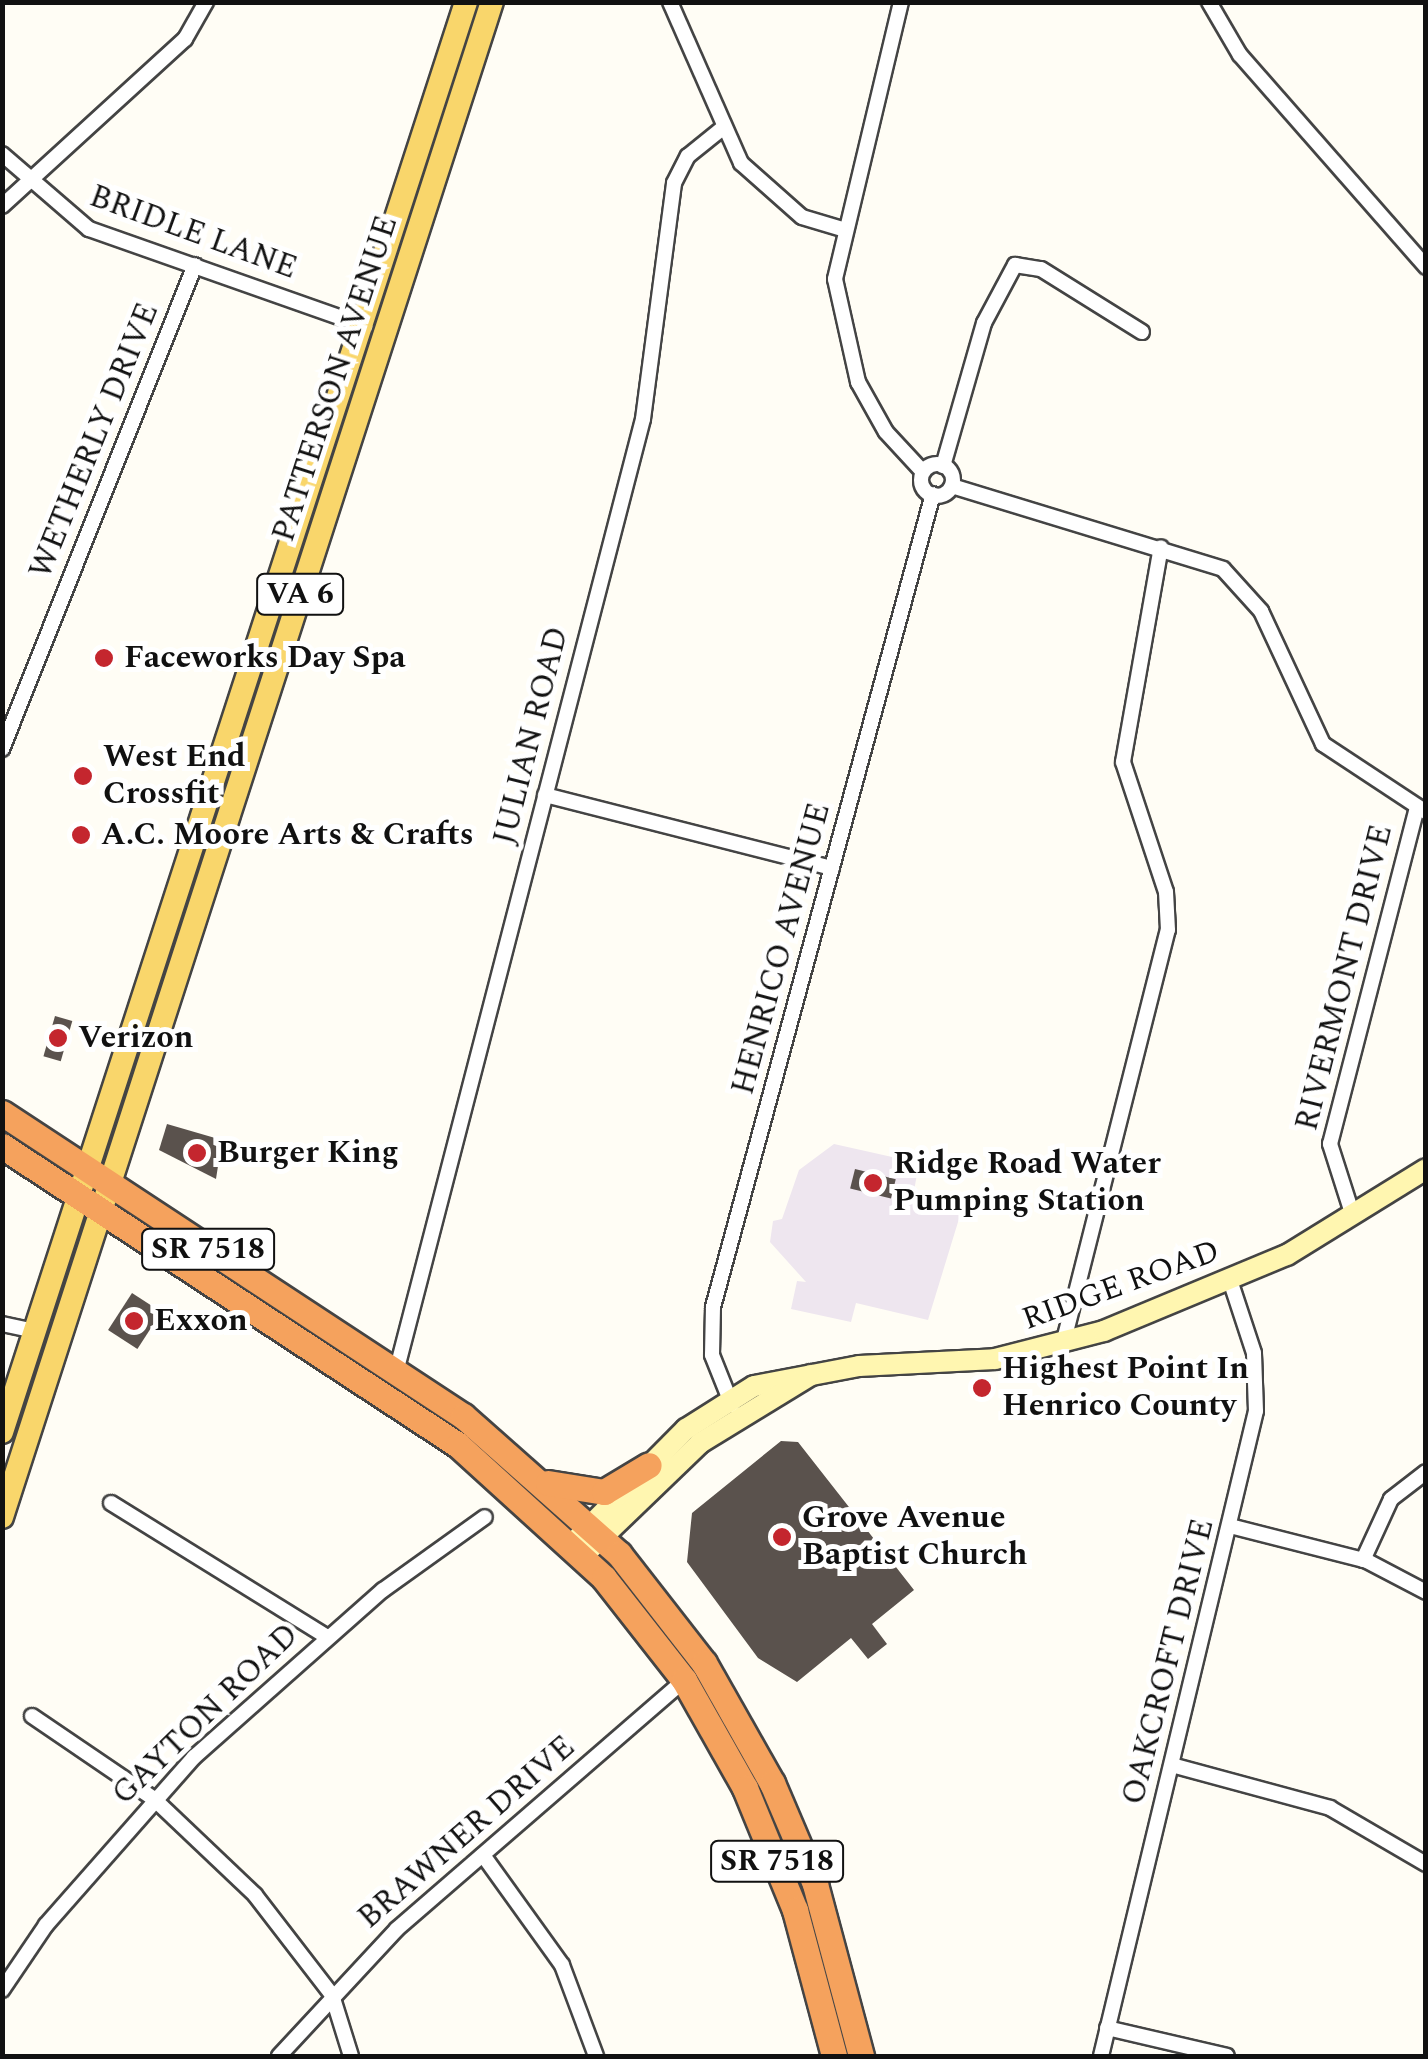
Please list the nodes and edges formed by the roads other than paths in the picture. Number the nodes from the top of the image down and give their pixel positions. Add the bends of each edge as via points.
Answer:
1 (206, 2) edge
2 (466, 2) edge
3 (492, 2) edge
4 (670, 2) edge
5 (901, 2) edge
6 (1209, 2) edge
7 (724, 127) junction
8 (2, 154) edge
9 (28, 182) junction
10 (2, 206) edge
11 (842, 230) junction
12 (195, 265) junction
13 (1426, 267) edge
14 (362, 325) junction
15 (1142, 332) dead end
16 (384, 334) junction
17 (942, 466) junction
18 (923, 472) junction
19 (952, 486) junction
20 (933, 494) junction
21 (1161, 547) junction
22 (2, 749) edge
23 (546, 795) junction
24 (1421, 810) edge
25 (832, 868) junction
26 (2, 1114) edge
27 (2, 1146) edge
28 (1426, 1169) edge
29 (87, 1171) junction
30 (110, 1185) junction
31 (78, 1198) junction
32 (101, 1212) junction
33 (1353, 1216) junction
34 (1230, 1280) junction
35 (2, 1324) edge
36 (36, 1331) junction
37 (1063, 1344) junction
38 (396, 1372) junction
39 (395, 1402) junction
40 (734, 1408) junction
41 (463, 1416) junction
42 (2, 1432) edge
43 (650, 1466) junction
44 (1426, 1472) edge
45 (546, 1482) junction
46 (111, 1503) dead end
47 (485, 1516) dead end
48 (2, 1517) edge
49 (1230, 1526) junction
50 (596, 1531) junction
51 (578, 1550) junction
52 (1363, 1560) junction
53 (1426, 1592) edge
54 (327, 1637) junction
55 (694, 1672) junction
56 (32, 1716) dead end
57 (1172, 1764) junction
58 (154, 1799) junction
59 (484, 1855) junction
60 (1426, 1864) edge
61 (2, 1990) edge
62 (332, 1995) junction
63 (1107, 2028) junction
64 (279, 2056) edge
65 (351, 2056) edge
66 (596, 2056) edge
67 (834, 2056) edge
68 (860, 2056) edge
69 (1101, 2056) edge
70 (1227, 2056) edge

1 - 9 street via 174,50
2 - 14 main road, PATTERSON AVENUE / VA 6
3 - 16 main road, PATTERSON AVENUE / VA 6
4 - 7 street
5 - 11 street
6 - 13 street via 1240,55
7 - 11 street via 762,186 802,217
7 - 23 street, JULIAN ROAD via 688,156 674,183 642,418
8 - 9 street, BRIDLE LANE
9 - 10 street
9 - 12 street, BRIDLE LANE via 89,228
11 - 18 street via 834,279 848,358 886,432
12 - 14 street, BRIDLE LANE
12 - 22 street, WETHERLY DRIVE
14 - 16 street, BRIDLE LANE
14 - 29 main road, PATTERSON AVENUE / VA 6
15 - 17 street via 1019,264 984,323
16 - 30 main road, PATTERSON AVENUE / VA 6
17 - 18 street
17 - 19 street
18 - 20 street
19 - 20 street
19 - 21 street
20 - 25 street, HENRICO AVENUE
21 - 24 street via 1204,559 1243,588 1310,728 1353,771
21 - 37 street via 1124,762 1166,892 1168,930
23 - 25 street
23 - 38 street, JULIAN ROAD
24 - 33 street, RIVERMONT DRIVE via 1330,1144
25 - 40 street, HENRICO AVENUE via 713,1307 712,1355
26 - 29 highway, SR 7518
27 - 31 highway, SR 7518
28 - 33 street, RIDGE ROAD
29 - 30 highway, SR 7518
29 - 31 main road, PATTERSON AVENUE / VA 6
30 - 32 main road, PATTERSON AVENUE / VA 6
30 - 38 highway, SR 7518
31 - 32 highway, SR 7518
31 - 36 main road, PATTERSON AVENUE / VA 6
32 - 39 highway, SR 7518
32 - 48 main road, PATTERSON AVENUE / VA 6
33 - 34 street, RIDGE ROAD
34 - 37 street, RIDGE ROAD
34 - 49 street, OAKCROFT DRIVE via 1258,1387
35 - 36 street
36 - 42 main road, PATTERSON AVENUE / VA 6
37 - 40 street, RIDGE ROAD via 778,1376
38 - 41 highway, SR 7518
39 - 41 highway via 410,1392
39 - 51 highway, SR 7518
40 - 43 street, RIDGE ROAD
40 - 50 street, RIDGE ROAD
41 - 45 highway, SR 7518
43 - 45 highway via 604,1492
43 - 50 street, RIDGE ROAD
44 - 52 street via 1391,1499
45 - 50 highway, SR 7518
46 - 54 street
47 - 54 street, GAYTON ROAD
49 - 52 street
49 - 57 street, OAKCROFT DRIVE
50 - 51 street, RIDGE ROAD
50 - 55 highway, SR 7518
51 - 55 highway, SR 7518
52 - 53 street
54 - 58 street, GAYTON ROAD
55 - 59 street, BRAWNER DRIVE
55 - 67 highway, SR 7518 via 776,1859
55 - 68 highway, SR 7518 via 798,1841
56 - 58 street
57 - 60 street via 1330,1808
57 - 63 street, OAKCROFT DRIVE
58 - 61 street, GAYTON ROAD
58 - 62 street via 255,1895
59 - 62 street, BRAWNER DRIVE
59 - 66 street via 562,1965
62 - 64 street, BRAWNER DRIVE
62 - 65 street
63 - 69 street, OAKCROFT DRIVE
63 - 70 street

